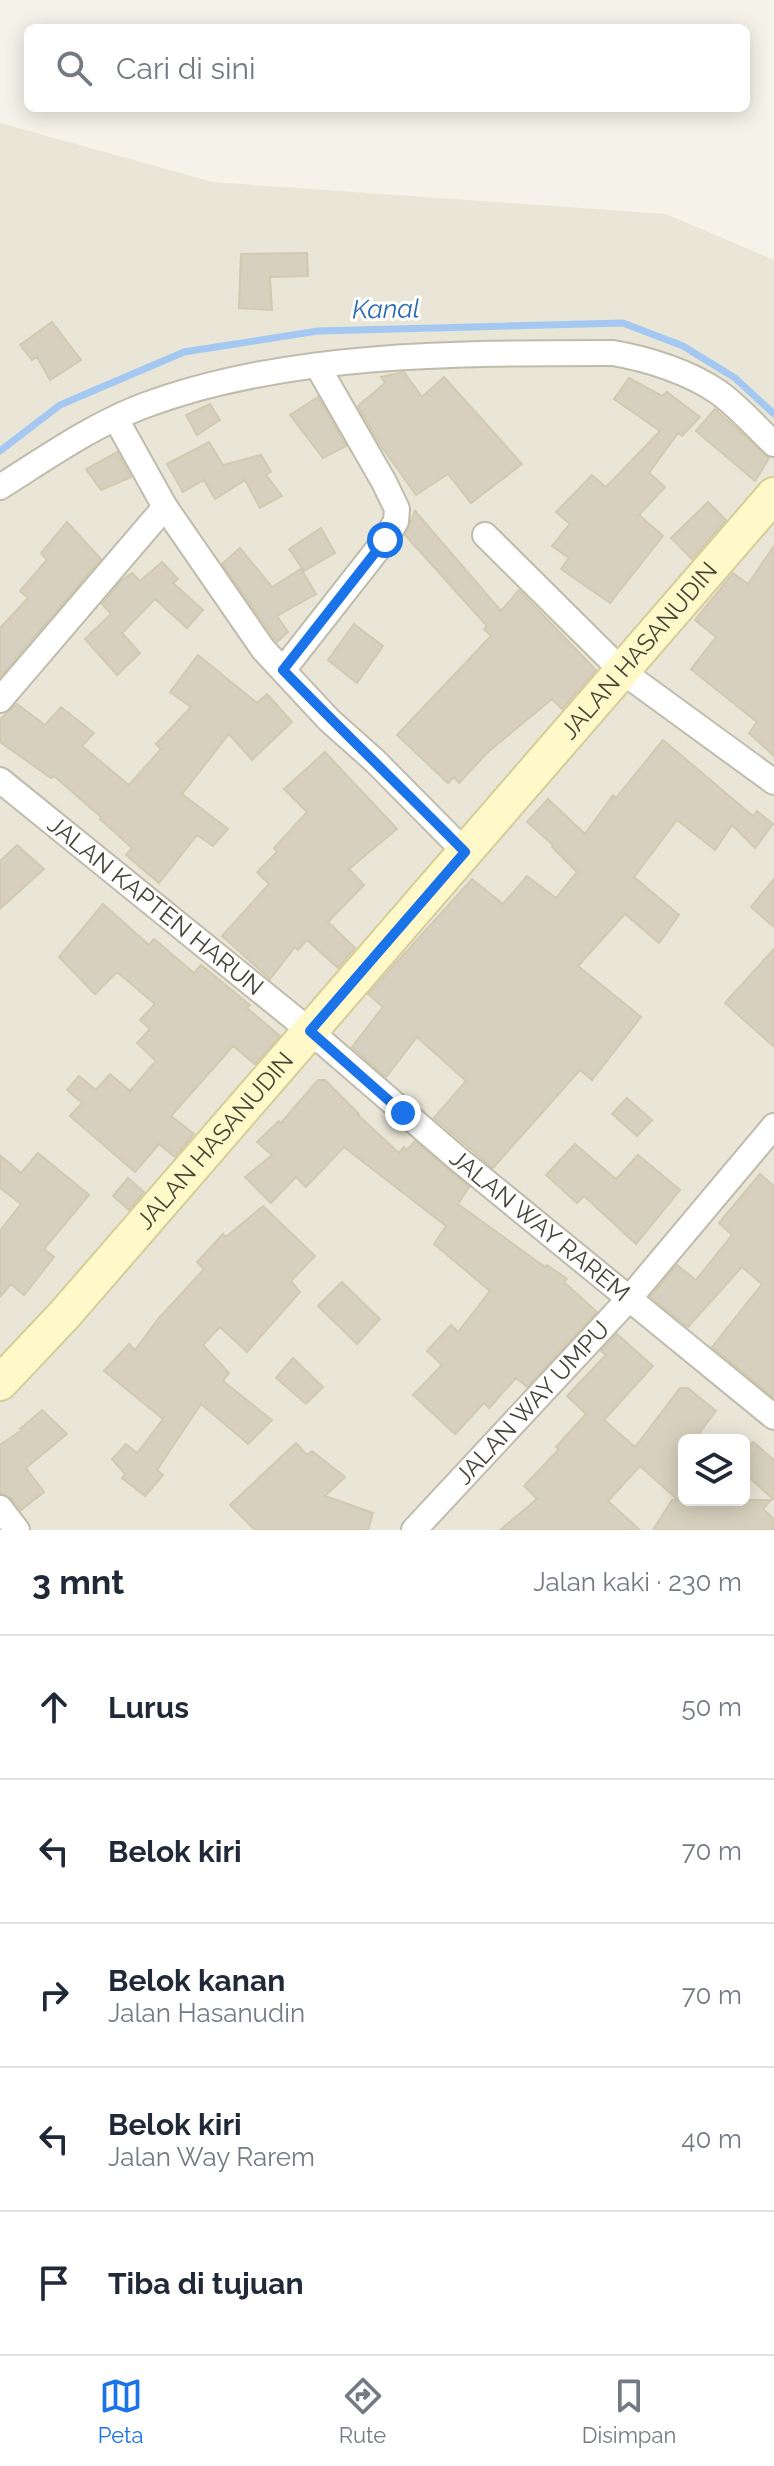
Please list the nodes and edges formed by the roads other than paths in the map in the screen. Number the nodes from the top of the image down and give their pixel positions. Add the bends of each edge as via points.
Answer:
1 (318, 367) junction
2 (116, 419) junction
3 (774, 444) edge
4 (0, 487) edge
5 (774, 495) edge
6 (165, 507) junction
7 (485, 535) dead end
8 (283, 670) junction
9 (623, 672) junction
10 (0, 700) edge
11 (0, 780) edge
12 (774, 782) edge
13 (465, 852) junction
14 (310, 1031) junction
15 (774, 1126) edge
16 (628, 1300) junction
17 (0, 1383) edge
18 (774, 1417) edge
19 (0, 1508) edge
20 (17, 1530) edge
21 (414, 1530) edge

1 - 2 street via 189,392
1 - 3 street via 495,353 613,353 677,372 718,392
1 - 8 street via 384,482 397,509 396,521
2 - 4 street
2 - 6 street
5 - 9 main road, JALAN HASANUDIN
6 - 8 street
6 - 10 street
7 - 9 street
8 - 13 street
9 - 12 street
9 - 13 main road, JALAN HASANUDIN
11 - 14 street, JALAN KAPTEN HARUN
13 - 14 main road, JALAN HASANUDIN
14 - 16 street, JALAN WAY RAREM
14 - 17 main road, JALAN HASANUDIN
15 - 16 street, JALAN WAY UMPU
16 - 18 street, JALAN WAY RAREM
16 - 21 street, JALAN WAY UMPU
19 - 20 street

